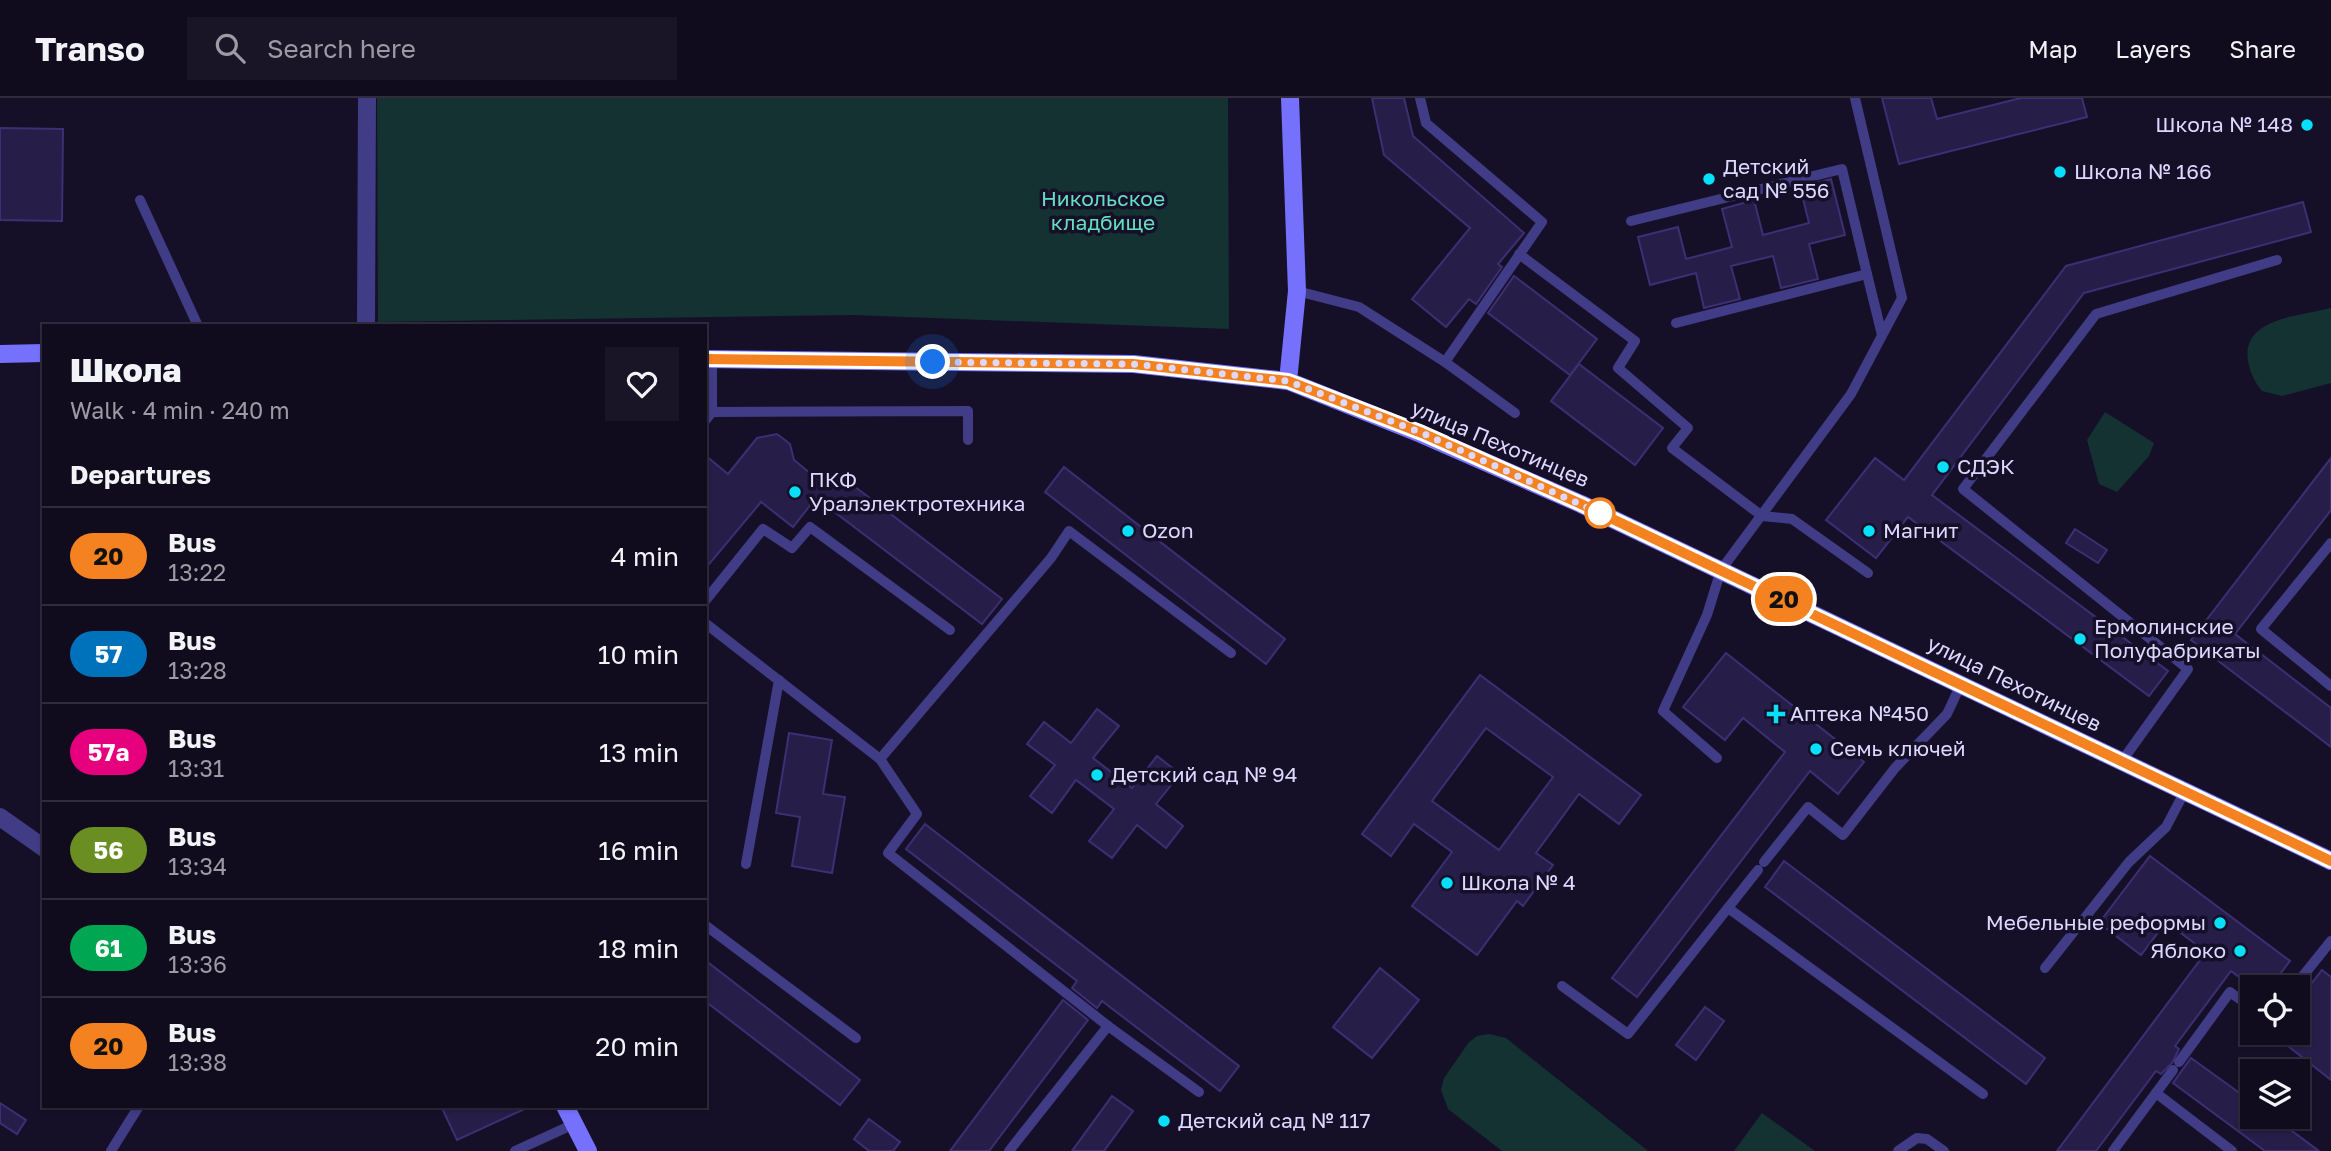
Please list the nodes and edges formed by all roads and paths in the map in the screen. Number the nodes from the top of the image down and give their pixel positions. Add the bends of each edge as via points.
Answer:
1 (367, 98) edge
2 (1290, 98) edge
3 (1420, 98) edge
4 (1855, 98) edge
5 (141, 200) dead end
6 (1631, 221) dead end
7 (1519, 254) junction
8 (2277, 260) dead end
9 (1867, 274) junction
10 (1297, 291) junction
11 (1676, 323) dead end
12 (197, 324) edge
13 (366, 324) edge
14 (1882, 335) junction
15 (0, 354) edge
16 (42, 354) edge
17 (708, 359) edge
18 (1445, 362) junction
19 (1288, 381) junction
20 (1515, 413) dead end
21 (709, 416) edge
22 (968, 440) dead end
23 (1762, 516) junction
24 (2331, 543) edge
25 (1721, 570) junction
26 (1868, 573) dead end
27 (707, 599) edge
28 (707, 625) edge
29 (950, 630) dead end
30 (1231, 653) dead end
31 (779, 680) junction
32 (1961, 684) junction
33 (2331, 686) edge
34 (1717, 758) dead end
35 (880, 759) junction
36 (2122, 761) junction
37 (2185, 791) junction
38 (0, 817) edge
39 (42, 847) edge
40 (2331, 861) edge
41 (746, 864) dead end
42 (1728, 908) junction
43 (707, 926) edge
44 (2331, 941) edge
45 (2045, 968) dead end
46 (2304, 975) edge
47 (1562, 986) dead end
48 (2240, 999) edge
49 (1108, 1026) junction
50 (856, 1038) dead end
51 (1199, 1092) dead end
52 (2155, 1093) junction
53 (1983, 1094) dead end
54 (138, 1108) edge
55 (566, 1108) edge
56 (574, 1124) junction
57 (111, 1151) edge
58 (515, 1151) edge
59 (588, 1151) edge
60 (1009, 1151) edge
61 (1898, 1151) edge
62 (1944, 1151) edge
63 (2113, 1151) edge
64 (2232, 1151) edge

1 - 13 street
2 - 10 main road
3 - 7 lane via 1426,123 1542,222
4 - 14 lane via 1902,298
5 - 12 lane
6 - 9 lane via 1842,169
7 - 18 lane
7 - 23 lane via 1635,341 1618,368 1688,428 1672,448
8 - 36 lane via 2096,314 1963,489 2188,669
9 - 11 lane
9 - 14 lane
10 - 18 lane via 1359,307
10 - 19 main road
14 - 23 lane via 1851,394
15 - 16 main road
17 - 19 main road, улица Пехотинцев via 1133,364
17 - 21 lane
18 - 20 lane
19 - 25 main road, улица Пехотинцев via 1422,433
21 - 22 lane via 968,411
23 - 25 lane
23 - 26 lane via 1792,519
24 - 33 lane via 2261,629
25 - 32 main road, улица Пехотинцев
25 - 34 lane via 1663,711
27 - 29 lane via 763,529 792,548 810,527
28 - 31 lane
30 - 35 lane via 1069,531
31 - 35 lane
31 - 41 lane
32 - 36 main road, улица Пехотинцев
32 - 42 lane via 1947,714 1895,768 1843,835 1808,807
35 - 49 lane via 918,814 888,853
36 - 37 main road, улица Пехотинцев
37 - 40 main road, улица Пехотинцев
37 - 45 lane via 2166,827 2129,862
38 - 39 street
42 - 47 lane via 1628,1034
42 - 53 lane
43 - 50 lane
44 - 46 lane
48 - 52 lane via 2230,992
49 - 51 lane
49 - 60 lane
52 - 63 lane
52 - 64 lane
54 - 57 lane
55 - 56 main road
56 - 58 lane
56 - 59 main road
61 - 62 lane via 1917,1138

